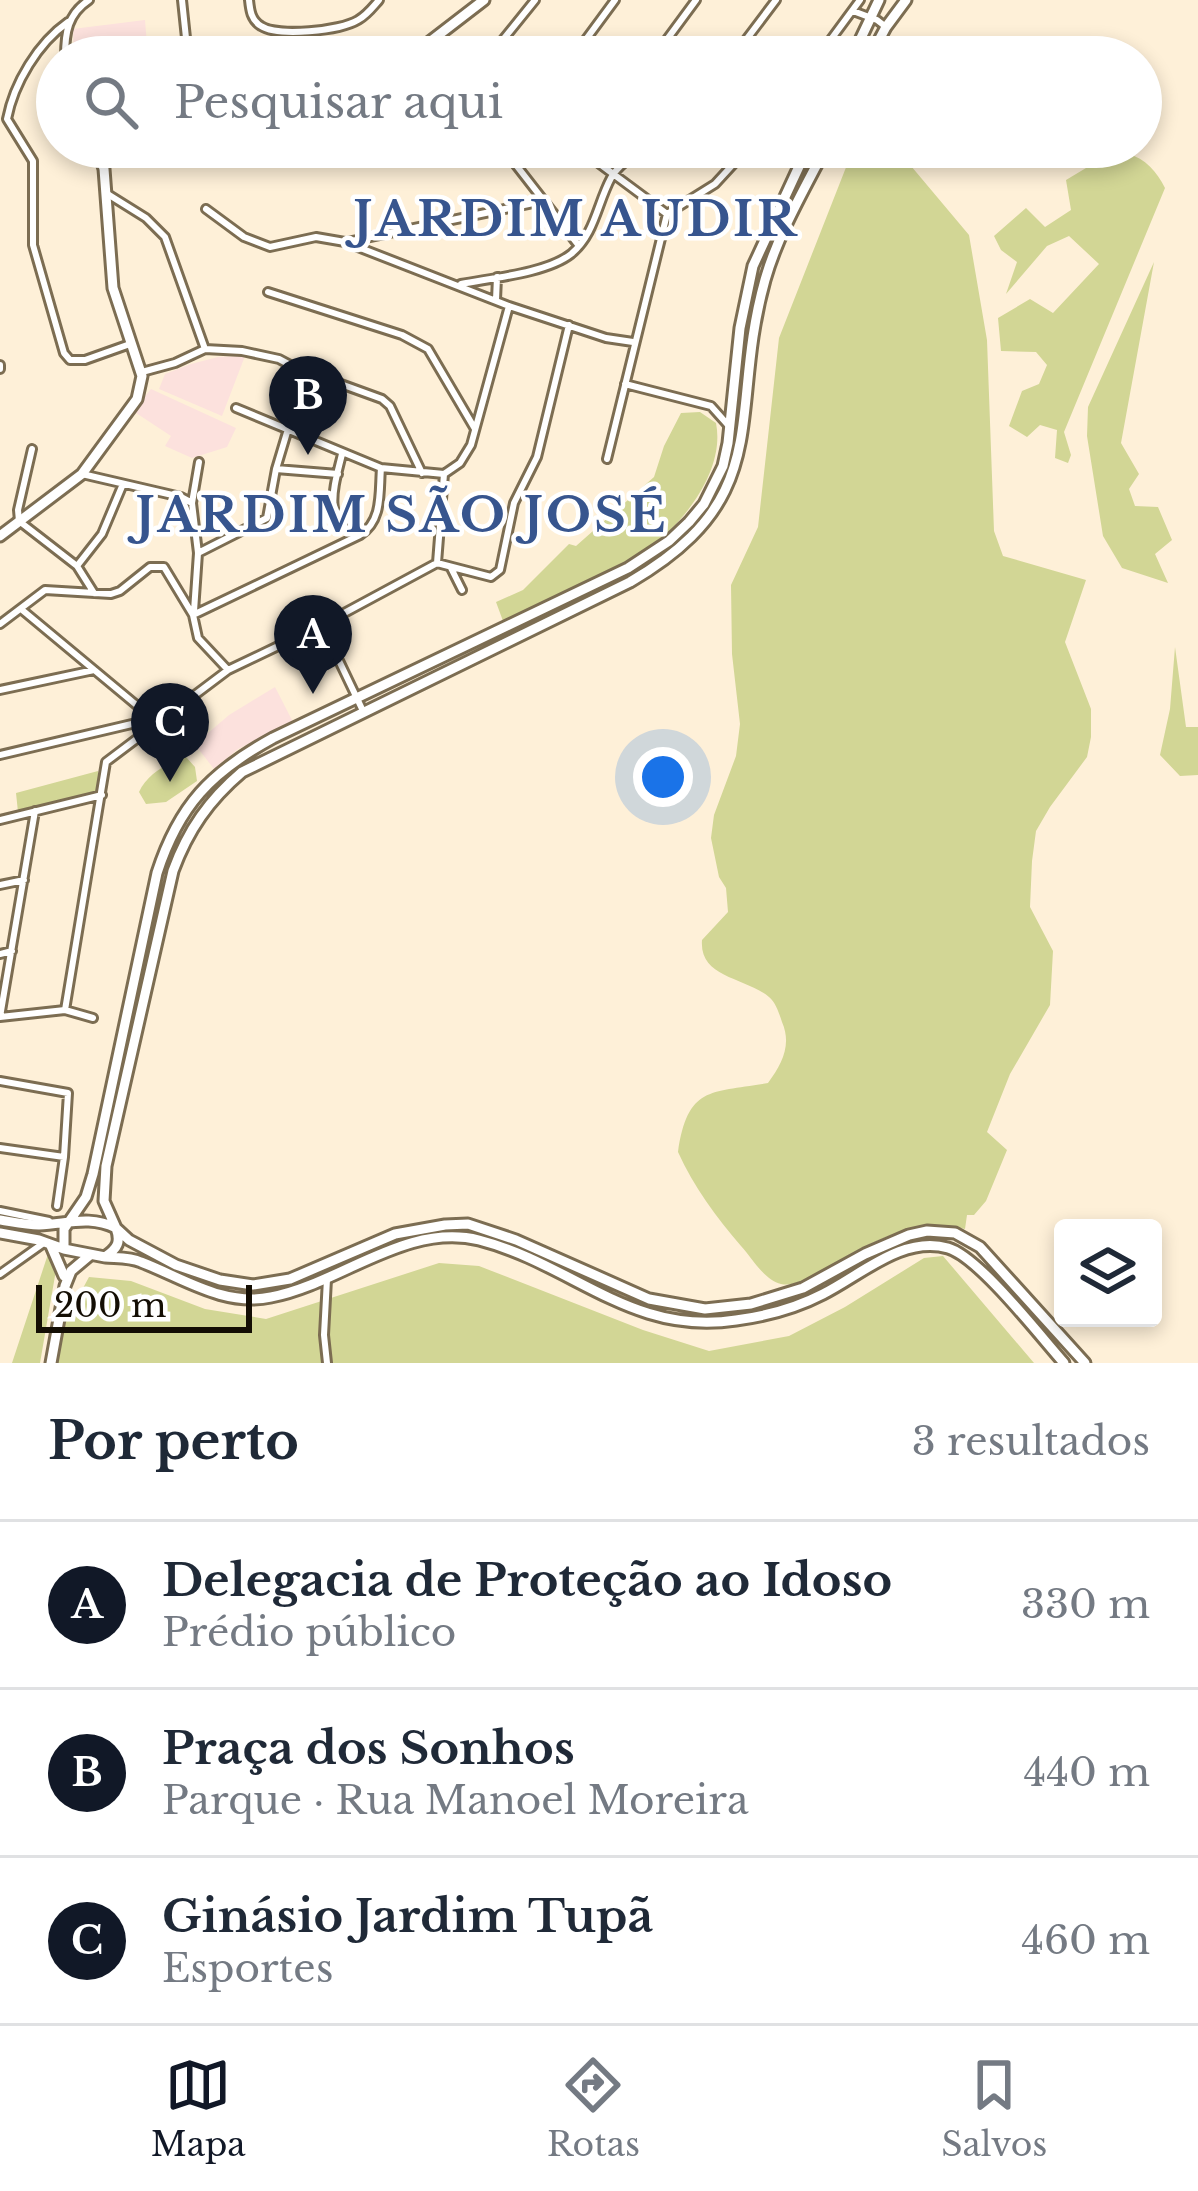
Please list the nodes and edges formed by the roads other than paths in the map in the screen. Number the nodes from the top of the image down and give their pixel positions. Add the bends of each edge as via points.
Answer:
1 (89, 0) edge
2 (182, 0) edge
3 (249, 0) edge
4 (379, 0) edge
5 (484, 0) edge
6 (534, 0) edge
7 (615, 0) edge
8 (696, 0) edge
9 (776, 0) edge
10 (860, 0) edge
11 (879, 0) edge
12 (906, 0) edge
13 (853, 11) junction
14 (871, 18) junction
15 (68, 22) junction
16 (886, 27) junction
17 (50, 36) edge
18 (67, 36) edge
19 (186, 36) edge
20 (437, 36) edge
21 (506, 36) edge
22 (588, 36) edge
23 (669, 36) edge
24 (749, 36) edge
25 (834, 36) edge
26 (862, 36) edge
27 (881, 36) edge
28 (36, 55) edge
29 (518, 168) edge
30 (604, 168) edge
31 (620, 168) edge
32 (730, 168) edge
33 (798, 168) edge
34 (816, 168) edge
35 (104, 169) edge
36 (612, 175) junction
37 (106, 194) junction
38 (543, 201) junction
39 (206, 209) dead end
40 (667, 214) junction
41 (345, 242) junction
42 (579, 246) junction
43 (497, 277) junction
44 (458, 285) junction
45 (268, 292) dead end
46 (496, 300) junction
47 (509, 306) junction
48 (568, 325) junction
49 (634, 343) junction
50 (130, 344) junction
51 (205, 349) junction
52 (140, 372) junction
53 (625, 384) junction
54 (731, 398) junction
55 (711, 406) junction
56 (236, 408) dead end
57 (728, 425) junction
58 (288, 429) junction
59 (475, 429) junction
60 (728, 442) junction
61 (32, 449) dead end
62 (343, 452) junction
63 (739, 457) junction
64 (607, 459) dead end
65 (199, 462) dead end
66 (381, 468) junction
67 (276, 469) junction
68 (422, 472) junction
69 (82, 474) junction
70 (338, 474) junction
71 (444, 474) junction
72 (123, 484) junction
73 (192, 503) junction
74 (20, 521) junction
75 (360, 535) junction
76 (0, 536) edge
77 (198, 553) junction
78 (437, 562) junction
79 (77, 566) junction
80 (451, 568) junction
81 (462, 590) dead end
82 (94, 593) junction
83 (20, 609) junction
84 (193, 615) junction
85 (0, 624) edge
86 (322, 625) junction
87 (94, 670) junction
88 (228, 670) junction
89 (0, 690) edge
90 (357, 698) junction
91 (362, 711) junction
92 (156, 720) junction
93 (0, 754) edge
94 (101, 795) junction
95 (34, 811) junction
96 (0, 820) edge
97 (24, 880) junction
98 (0, 886) edge
99 (12, 951) junction
100 (0, 954) edge
101 (65, 1010) junction
102 (0, 1017) edge
103 (93, 1018) dead end
104 (0, 1081) edge
105 (0, 1148) edge
106 (64, 1157) junction
107 (57, 1206) dead end
108 (0, 1216) edge
109 (72, 1220) junction
110 (116, 1228) junction
111 (0, 1233) edge
112 (56, 1245) junction
113 (90, 1256) junction
114 (105, 1256) junction
115 (0, 1274) edge
116 (327, 1280) junction
117 (64, 1281) junction
118 (51, 1363) edge
119 (327, 1363) edge
120 (1064, 1363) edge
121 (1085, 1363) edge

1 - 15 street
2 - 19 street
3 - 4 street via 260,26 309,31 354,23
5 - 20 main road
6 - 21 street
7 - 22 street
8 - 23 street
9 - 24 street
10 - 13 street
11 - 14 main road
12 - 16 main road
13 - 14 street
13 - 25 street
14 - 16 street
14 - 26 main road
15 - 17 street
15 - 18 street
16 - 27 main road
28 - 50 street via 7,119 33,161 33,245 64,353 80,362
29 - 38 street
30 - 36 street
31 - 36 street
32 - 40 street
33 - 54 main road via 753,266
34 - 63 main road via 765,280
35 - 37 main road
36 - 40 street
36 - 42 street
37 - 50 main road via 113,288
37 - 51 street via 165,237
38 - 41 street
38 - 42 street
39 - 41 street via 270,247 316,237
40 - 49 street
41 - 44 street
42 - 43 street via 559,262
43 - 44 street
43 - 46 street
44 - 46 street
45 - 59 street via 428,349
46 - 47 street
47 - 48 street
47 - 59 street
48 - 49 street
48 - 80 street via 500,570 491,577
49 - 53 street
50 - 52 main road
51 - 52 street
51 - 68 street via 279,359 382,399
52 - 69 main road via 140,395
53 - 55 street
53 - 64 street
54 - 55 street
54 - 57 main road
55 - 57 street
56 - 58 street
57 - 60 main road
58 - 62 street
58 - 67 street
59 - 71 street via 466,455
60 - 63 main road
60 - 90 main road via 704,503 648,556
61 - 74 street
62 - 66 street
62 - 70 street
63 - 91 main road via 702,527 652,569
65 - 73 street
66 - 68 street
66 - 75 street via 376,520
67 - 70 street
67 - 77 street via 263,522
68 - 71 street
69 - 72 street
69 - 74 main road
70 - 75 street via 335,517
71 - 78 street
72 - 73 street
72 - 79 street via 102,534
73 - 77 street
74 - 76 main road
74 - 79 street
75 - 84 street
77 - 84 street
78 - 80 street
78 - 86 street
79 - 82 street
80 - 81 street
82 - 83 street via 45,590
82 - 84 street via 120,591 150,567 164,566
83 - 85 street
83 - 87 street
84 - 88 street via 198,638
86 - 88 street
86 - 90 street
87 - 89 street
87 - 92 street
88 - 92 street
90 - 91 street
90 - 109 main road via 230,764 175,828 157,873 93,1174
91 - 110 main road via 242,772 191,829 173,871 106,1166 104,1201
92 - 93 street
92 - 94 street via 106,762
94 - 95 street
94 - 101 street
95 - 96 street
95 - 97 street
97 - 98 street
97 - 99 street
99 - 100 street
99 - 102 street
101 - 102 street
101 - 103 street
104 - 106 street via 68,1093
105 - 106 street
106 - 107 street
108 - 109 main road via 34,1225
109 - 110 main road
109 - 112 main road
110 - 114 main road via 118,1244
110 - 121 main road via 176,1265 253,1285 290,1279 395,1234 468,1224 649,1299 705,1309 789,1292 909,1234 943,1231 980,1247
111 - 112 main road
112 - 113 main road
112 - 115 street
112 - 117 main road
113 - 114 main road
113 - 117 main road
114 - 116 main road via 245,1299
116 - 119 street
116 - 120 main road via 405,1246 475,1239 635,1310 705,1324 796,1306 903,1250 938,1246 980,1269
117 - 118 main road

